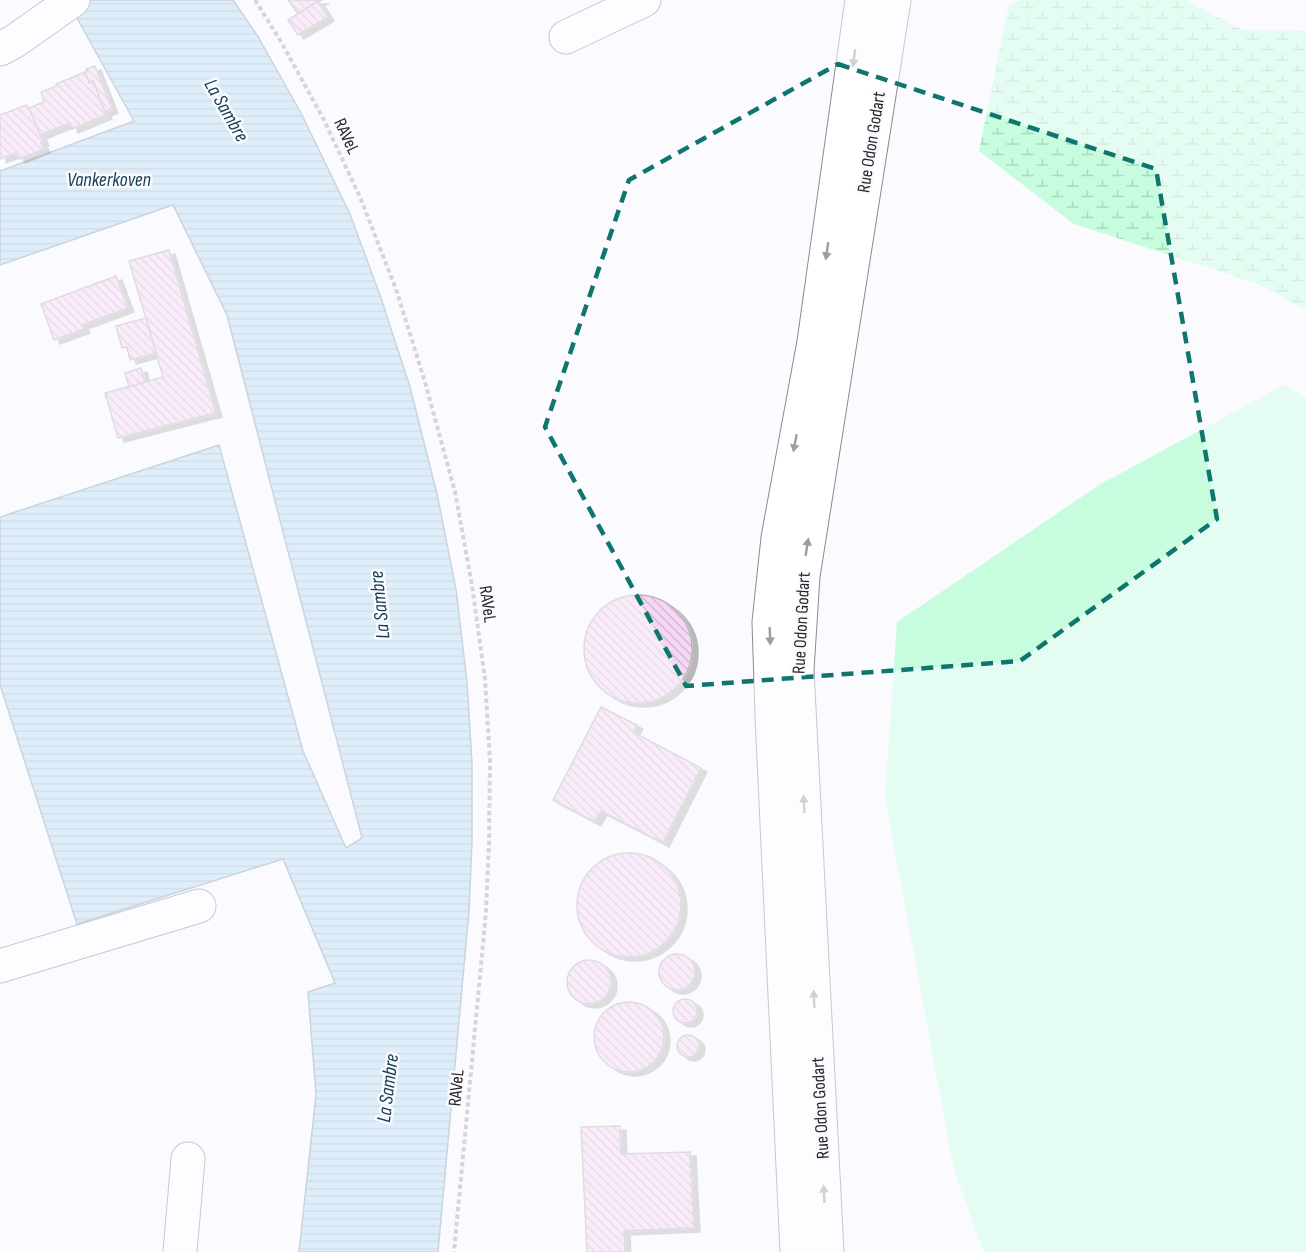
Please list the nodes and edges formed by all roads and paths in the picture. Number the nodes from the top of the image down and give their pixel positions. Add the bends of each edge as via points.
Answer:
1 (72, 0) edge
2 (255, 0) edge
3 (644, 0) edge
4 (862, 0) edge
5 (894, 0) edge
6 (566, 37) dead end
7 (7, 45) edge
8 (199, 906) dead end
9 (0, 966) edge
10 (188, 1159) dead end
11 (180, 1252) edge
12 (454, 1252) edge
13 (797, 1252) edge
14 (827, 1252) edge

1 - 7 main road
2 - 12 path, RAVeL / RAVeL via 323,118 360,197 396,289 455,492 472,585 485,679 489,842
3 - 6 main road
4 -> 13 main road, Rue Odon Godart via 814,342 778,538 769,622
14 -> 5 main road, Rue Odon Godart via 797,670 803,576
8 - 9 main road
10 - 11 main road

